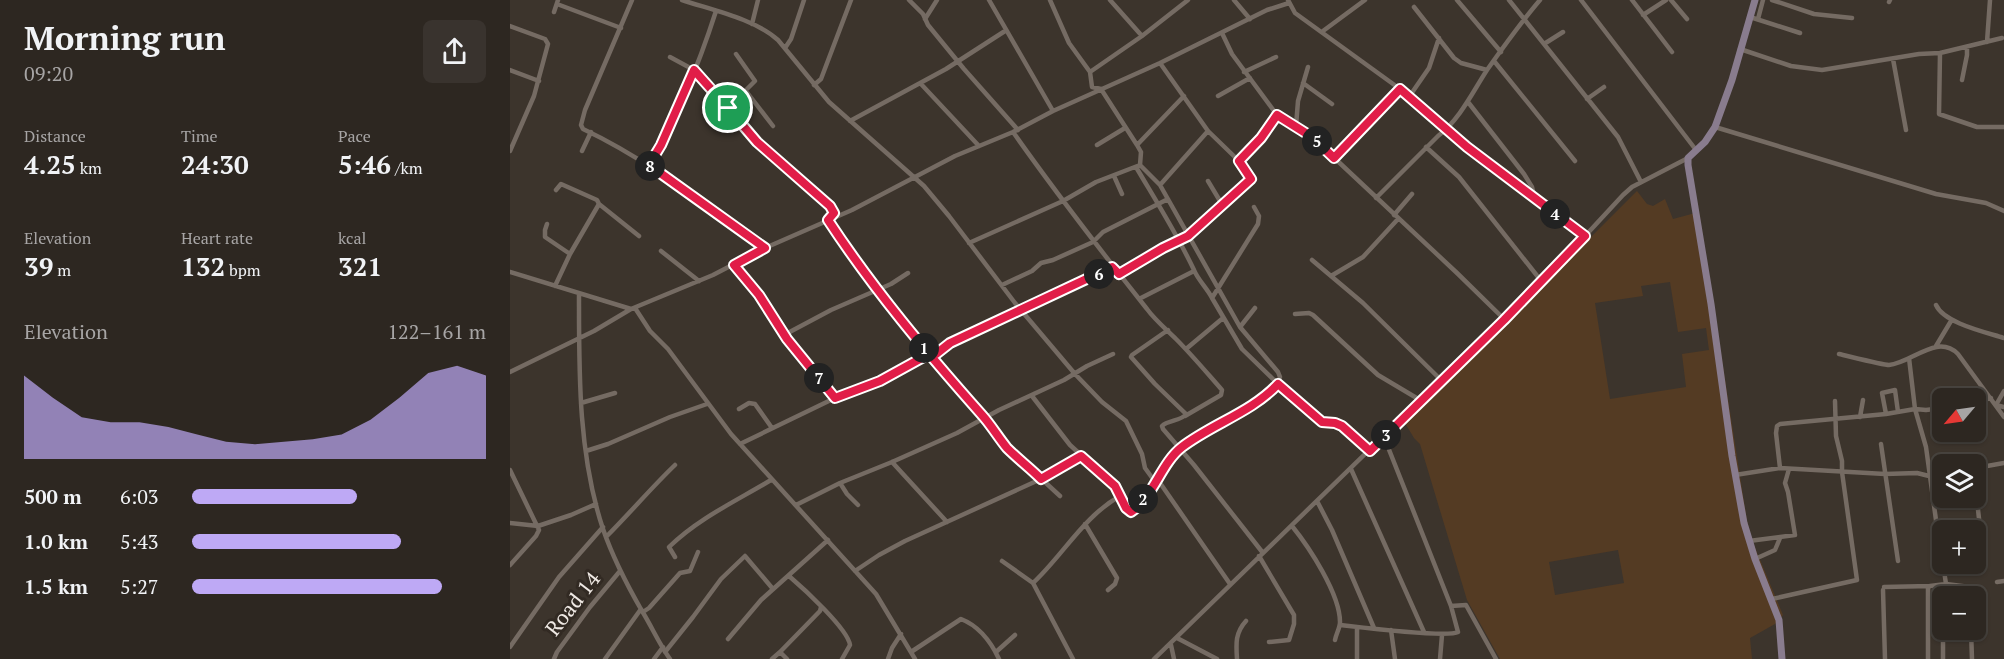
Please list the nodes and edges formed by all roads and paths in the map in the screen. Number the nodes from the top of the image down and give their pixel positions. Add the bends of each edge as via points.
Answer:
1 (632, 0) edge
2 (682, 0) edge
3 (758, 0) edge
4 (804, 0) edge
5 (851, 0) edge
6 (909, 0) edge
7 (937, 0) edge
8 (988, 0) edge
9 (1050, 0) edge
10 (1110, 0) edge
11 (1188, 0) edge
12 (1234, 0) edge
13 (1457, 0) edge
14 (1509, 0) edge
15 (1540, 0) edge
16 (1581, 0) edge
17 (1632, 0) edge
18 (1666, 0) edge
19 (1671, 0) edge
20 (1755, 0) edge
21 (1763, 0) edge
22 (1772, 0) edge
23 (1990, 0) edge
24 (1363, 1) edge
25 (558, 2) edge
26 (1289, 2) edge
27 (1414, 7) dead end
28 (716, 11) junction
29 (554, 12) dead end
30 (1643, 15) junction
31 (1750, 16) junction
32 (1852, 18) dead end
33 (925, 19) junction
34 (1250, 19) junction
35 (1758, 19) junction
36 (1524, 20) junction
37 (1687, 20) dead end
38 (752, 24) junction
39 (510, 26) edge
40 (621, 27) junction
41 (1005, 31) junction
42 (1323, 31) junction
43 (1563, 32) dead end
44 (1222, 33) junction
45 (1800, 33) dead end
46 (1142, 36) junction
47 (1439, 38) junction
48 (2002, 38) dead end
49 (1987, 42) junction
50 (1544, 44) junction
51 (1967, 47) junction
52 (785, 48) junction
53 (1740, 49) junction
54 (1501, 52) junction
55 (1672, 52) dead end
56 (1941, 53) junction
57 (736, 54) dead end
58 (670, 57) dead end
59 (1276, 57) dead end
60 (1893, 59) junction
61 (958, 61) junction
62 (1494, 61) junction
63 (1160, 63) junction
64 (1308, 67) dead end
65 (510, 69) edge
66 (694, 70) junction
67 (1487, 70) junction
68 (1090, 72) junction
69 (1244, 72) junction
70 (1250, 78) junction
71 (1962, 80) dead end
72 (539, 81) junction
73 (1303, 83) junction
74 (921, 84) junction
75 (814, 85) junction
76 (1604, 87) dead end
77 (1101, 89) junction
78 (1400, 89) junction
79 (746, 91) junction
80 (1184, 96) junction
81 (1218, 96) dead end
82 (1409, 97) junction
83 (1587, 99) junction
84 (1468, 102) junction
85 (1332, 104) dead end
86 (728, 108) junction
87 (1053, 111) junction
88 (1277, 115) junction
89 (850, 121) junction
90 (773, 126) dead end
91 (1296, 126) junction
92 (1715, 127) junction
93 (2004, 127) edge
94 (1125, 128) junction
95 (1448, 129) junction
96 (1906, 130) dead end
97 (1015, 131) junction
98 (1208, 131) junction
99 (591, 132) junction
100 (1097, 145) dead end
101 (1137, 145) junction
102 (979, 146) junction
103 (1426, 147) junction
104 (1696, 150) junction
105 (510, 151) edge
106 (582, 151) dead end
107 (1334, 158) junction
108 (1688, 158) junction
109 (1239, 161) junction
110 (1575, 161) dead end
111 (649, 165) junction
112 (1138, 166) junction
113 (1114, 176) junction
114 (912, 178) junction
115 (1208, 181) dead end
116 (1641, 182) junction
117 (1160, 184) junction
118 (556, 190) dead end
119 (1122, 194) dead end
120 (1412, 194) dead end
121 (1376, 198) junction
122 (1535, 198) junction
123 (1168, 199) junction
124 (1063, 201) junction
125 (599, 204) junction
126 (1158, 205) junction
127 (1223, 206) junction
128 (1254, 207) dead end
129 (2003, 210) edge
130 (1396, 217) junction
131 (828, 220) junction
132 (547, 224) dead end
133 (639, 236) dead end
134 (1188, 236) junction
135 (1585, 236) junction
136 (1180, 240) junction
137 (1093, 242) junction
138 (969, 243) junction
139 (765, 248) junction
140 (661, 251) dead end
141 (570, 254) junction
142 (1312, 260) dead end
143 (734, 265) junction
144 (1112, 267) junction
145 (510, 272) edge
146 (1194, 272) junction
147 (908, 273) dead end
148 (1119, 274) junction
149 (1331, 276) junction
150 (699, 281) junction
151 (1542, 282) junction
152 (1002, 285) junction
153 (555, 286) junction
154 (878, 289) junction
155 (1219, 289) junction
156 (579, 294) junction
157 (1139, 298) junction
158 (1212, 298) junction
159 (1936, 305) dead end
160 (633, 308) junction
161 (1255, 308) dead end
162 (1021, 311) junction
163 (1295, 314) dead end
164 (1223, 318) junction
165 (1504, 320) junction
166 (1951, 321) junction
167 (1240, 327) junction
168 (1168, 330) junction
169 (784, 335) junction
170 (578, 338) junction
171 (2004, 338) edge
172 (1936, 346) junction
173 (1186, 349) junction
174 (929, 354) junction
175 (1113, 354) dead end
176 (1839, 354) dead end
177 (1909, 358) junction
178 (510, 372) edge
179 (1076, 374) junction
180 (1441, 380) junction
181 (1278, 384) junction
182 (2004, 391) edge
183 (615, 393) dead end
184 (1032, 396) junction
185 (835, 398) junction
186 (1991, 398) junction
187 (1986, 399) edge
188 (1420, 400) junction
189 (1863, 400) dead end
190 (1835, 401) dead end
191 (581, 403) junction
192 (707, 404) junction
193 (1996, 405) junction
194 (2004, 407) edge
195 (739, 409) dead end
196 (1915, 409) junction
197 (1932, 409) edge
198 (1898, 412) junction
199 (1886, 414) junction
200 (1185, 416) junction
201 (1860, 417) junction
202 (2004, 417) edge
203 (985, 418) junction
204 (1836, 419) junction
205 (772, 428) junction
206 (1384, 437) junction
207 (740, 444) junction
208 (1881, 444) dead end
209 (1180, 448) junction
210 (586, 451) junction
211 (1370, 451) junction
212 (1081, 456) junction
213 (892, 462) junction
214 (2004, 463) edge
215 (675, 465) dead end
216 (1986, 466) edge
217 (1780, 468) junction
218 (1351, 469) junction
219 (1789, 469) junction
220 (510, 470) edge
221 (1842, 472) junction
222 (1885, 474) junction
223 (1735, 475) junction
224 (1929, 476) junction
225 (1932, 476) edge
226 (1041, 479) junction
227 (771, 480) junction
228 (1158, 480) junction
229 (840, 483) junction
230 (1060, 496) dead end
231 (1120, 496) junction
232 (1317, 501) junction
233 (596, 504) junction
234 (796, 504) junction
235 (858, 505) dead end
236 (1936, 520) edge
237 (947, 522) junction
238 (510, 524) edge
239 (1085, 524) junction
240 (538, 526) junction
241 (1292, 526) junction
242 (603, 527) junction
243 (606, 537) junction
244 (1780, 538) junction
245 (828, 540) junction
246 (1749, 541) junction
247 (698, 552) dead end
248 (1261, 555) junction
249 (675, 557) dead end
250 (1755, 559) junction
251 (1002, 561) dead end
252 (1898, 561) dead end
253 (510, 565) edge
254 (620, 571) junction
255 (855, 571) junction
256 (1944, 574) edge
257 (789, 576) junction
258 (2004, 581) edge
259 (1997, 582) dead end
260 (1033, 583) junction
261 (1230, 584) junction
262 (1946, 584) junction
263 (1930, 586) junction
264 (1962, 586) edge
265 (773, 589) junction
266 (1108, 590) dead end
267 (1772, 599) junction
268 (1451, 606) junction
269 (642, 610) junction
270 (822, 610) junction
271 (1246, 621) dead end
272 (1340, 625) junction
273 (1357, 627) junction
274 (1374, 628) junction
275 (1391, 630) junction
276 (1424, 632) junction
277 (901, 634) junction
278 (1015, 635) dead end
279 (1442, 635) junction
280 (1177, 638) junction
281 (728, 639) dead end
282 (1335, 640) dead end
283 (1942, 640) edge
284 (1971, 640) edge
285 (1269, 642) dead end
286 (1171, 645) junction
287 (510, 647) edge
288 (664, 650) junction
289 (780, 652) junction
290 (911, 652) junction
291 (996, 652) junction
292 (554, 659) edge
293 (605, 659) edge
294 (654, 659) edge
295 (670, 659) edge
296 (772, 659) edge
297 (787, 659) edge
298 (842, 659) edge
299 (888, 659) edge
300 (915, 659) edge
301 (999, 659) edge
302 (1073, 659) edge
303 (1154, 659) edge
304 (1174, 659) edge
305 (1217, 659) edge
306 (1237, 659) edge
307 (1357, 659) edge
308 (1395, 659) edge
309 (1440, 659) edge
310 (1496, 659) edge
311 (1782, 659) edge
312 (1885, 659) edge
313 (1928, 659) edge
314 (1943, 659) edge
315 (1972, 659) edge

1 - 40 street
2 - 28 street
3 - 38 street
4 - 52 street
5 - 75 street via 820,79
6 - 33 street
7 - 33 street
8 - 41 street
9 - 68 street via 1069,43
10 - 46 street
11 - 46 street
12 - 34 street
13 - 54 street
14 - 36 street
15 - 36 street
16 - 104 street
17 - 30 street
18 - 30 street
19 - 37 street
20 - 31 street
21 - 35 street
22 - 32 street via 1814,14
23 - 49 street
24 - 42 street
25 - 29 street
25 - 40 street
26 - 34 street
26 - 42 street via 1295,13
27 - 47 street
28 - 38 street
28 - 66 street
30 - 55 street
31 - 35 street
31 - 53 street
33 - 61 street
34 - 44 street
35 - 45 street
36 - 50 street
36 - 54 street
38 - 52 street via 770,32
39 - 72 street via 547,42
40 - 99 street via 585,110 581,125
41 - 61 street
41 - 87 street
42 - 78 street
43 - 50 street
44 - 63 street
44 - 69 street
46 - 68 street
47 - 67 street via 1461,63
47 - 82 street via 1429,68
48 - 49 street
49 - 51 street
50 - 83 street
51 - 56 street
51 - 71 street
52 - 75 street
53 - 60 street via 1811,70
53 - 92 street
54 - 62 street
56 - 60 street
56 - 93 street via 1939,114 1977,127
57 - 79 street via 755,81
58 - 66 street
59 - 69 street
60 - 96 street
61 - 74 street
61 - 97 street
62 - 67 street
62 - 110 street
63 - 77 street
63 - 80 street
64 - 73 street
65 - 72 street
66 - 86 street
66 - 111 street
67 - 84 street
68 - 77 street via 1092,87
69 - 70 street
70 - 81 street
70 - 88 street
72 - 105 street
73 - 85 street
73 - 91 street
74 - 89 street
74 - 102 street
75 - 89 street
76 - 83 street
77 - 87 street
77 - 94 street
78 - 82 street
78 - 107 street
79 - 86 street
79 - 90 street
80 - 98 street
80 - 101 street
82 - 95 street
83 - 116 street via 1618,137
84 - 95 street
84 - 122 street via 1524,174
86 - 131 street via 757,142 830,206 834,213
87 - 97 street
88 - 91 street
88 - 109 street
89 - 114 street
91 - 107 street
92 - 104 street
92 - 129 street via 1936,194
94 - 100 street
94 - 101 street
95 - 103 street
95 - 122 street
97 - 102 street
97 - 124 street
98 - 109 street
98 - 117 street
99 - 106 street
99 - 111 street
101 - 112 street via 1141,152
102 - 114 street
103 - 121 street
103 - 151 street via 1459,177
104 - 108 street
107 - 121 street
108 - 116 street
108 - 223 street
109 - 127 street via 1251,179
111 - 139 street
112 - 113 street
112 - 117 street
112 - 126 street
113 - 119 street
113 - 124 street
114 - 131 street
114 - 138 street via 931,194
115 - 127 street
116 - 135 street via 1623,195
117 - 123 street
118 - 125 street via 561,184
120 - 130 street
121 - 130 street
122 - 135 street
123 - 126 street
123 - 134 street
124 - 137 street
124 - 138 street
125 - 133 street
125 - 141 street
126 - 136 street
126 - 137 street via 1103,232
127 - 134 street
128 - 155 street via 1258,224
130 - 149 street via 1363,257
130 - 165 street
131 - 139 street
131 - 154 street
132 - 141 street via 545,237
134 - 136 street
134 - 155 street
135 - 151 street
136 - 146 street
136 - 148 street
137 - 144 street
137 - 152 street via 1041,263
138 - 152 street
139 - 143 street
140 - 150 street
141 - 153 street
142 - 149 street
143 - 150 street
143 - 169 street
144 - 148 street
144 - 162 street
145 - 153 street
146 - 157 street
146 - 158 street
147 - 154 street
148 - 157 street
149 - 180 street via 1364,303
150 - 160 street
151 - 165 street
152 - 162 street
153 - 156 street
154 - 169 street
154 - 174 street
155 - 158 street
155 - 167 street
156 - 160 street
156 - 170 street
157 - 168 street
158 - 164 street
159 - 166 street
160 - 170 street
160 - 192 street
161 - 167 street
162 - 174 street
162 - 179 street
163 - 188 street via 1313,315 1378,375
164 - 173 street
164 - 181 street via 1242,349
165 - 180 street
166 - 171 street
166 - 172 street
167 - 181 street via 1278,372
168 - 173 street
168 - 200 street via 1131,357
169 - 185 street
170 - 178 street
170 - 191 street
172 - 177 street
172 - 186 street via 1953,349
173 - 200 street via 1222,390 1221,395
174 - 185 street via 880,381
174 - 203 street
175 - 179 street
176 - 177 street via 1885,365
177 - 196 street
179 - 184 street
179 - 228 street via 1126,421 1145,468
180 - 188 street
181 - 209 street via 1263,398
181 - 211 street via 1322,422 1342,426
182 - 193 street
183 - 191 street
184 - 203 street
184 - 212 street
185 - 205 street
186 - 187 street
186 - 193 street
188 - 206 street
189 - 201 street
190 - 204 street
191 - 210 street
192 - 207 street
192 - 210 street
193 - 194 street
193 - 202 street
195 - 205 street via 754,404
196 - 197 street
196 - 198 street
196 - 224 street
198 - 199 street
198 - 199 street via 1895,390 1882,393
199 - 201 street
200 - 209 street via 1162,426
201 - 204 street
203 - 213 street
203 - 226 street via 1009,449
204 - 217 street via 1777,426
204 - 221 street
205 - 207 street
206 - 211 street
206 - 268 street
207 - 227 street
208 - 222 street
209 - 228 street
209 - 248 street
210 - 233 street
211 - 218 street
212 - 226 street
212 - 231 street via 1111,481
213 - 229 street
213 - 237 street
214 - 216 street
215 - 243 street
217 - 219 street
217 - 223 street
218 - 232 street
218 - 276 street
219 - 221 street
219 - 244 street via 1785,483 1796,533
220 - 240 street
221 - 222 street
221 - 267 street via 1857,580
222 - 224 street
222 - 252 street
223 - 246 street
224 - 225 street
224 - 236 street
226 - 230 street
226 - 237 street
227 - 234 street
227 - 249 street via 690,529 669,547
228 - 231 street via 1132,512
228 - 261 street
229 - 234 street
229 - 235 street
231 - 239 street
232 - 241 street
232 - 274 street
233 - 240 street
233 - 242 street
234 - 245 street
237 - 255 street
238 - 240 street
239 - 260 street
239 - 266 street via 1117,578
240 - 253 street via 536,536
241 - 248 street
241 - 272 street via 1315,557 1336,603
242 - 243 street
242 - 287 street via 559,577
243 - 254 street
244 - 246 street
244 - 250 street via 1771,553
245 - 255 street
245 - 257 street
246 - 250 street
247 - 269 street via 690,571 680,573 649,608
248 - 261 street
248 - 285 street via 1294,615 1289,640
250 - 267 street
251 - 260 street
254 - 269 street
254 - 292 street, Road 14
255 - 277 street via 876,594
256 - 262 street
257 - 265 street
257 - 270 street
258 - 259 street
260 - 302 street
261 - 280 street
262 - 263 street
262 - 264 street
263 - 312 street via 1883,589
263 - 313 street
265 - 281 street
265 - 288 street via 745,556 721,579
267 - 311 street via 1780,627
268 - 279 street via 1458,632
268 - 310 street via 1466,604
269 - 288 street
269 - 293 street
270 - 289 street
270 - 298 street via 850,643
271 - 306 street via 1237,637
272 - 273 street
272 - 282 street
273 - 274 street
273 - 307 street
274 - 275 street
275 - 276 street
275 - 308 street
276 - 279 street
277 - 290 street
277 - 299 street
278 - 291 street
279 - 309 street
280 - 286 street
280 - 305 street
283 - 314 street
284 - 315 street
286 - 303 street
286 - 304 street
288 - 294 street
288 - 295 street
289 - 296 street
289 - 297 street
290 - 291 street via 961,619 988,639
290 - 300 street
291 - 301 street

